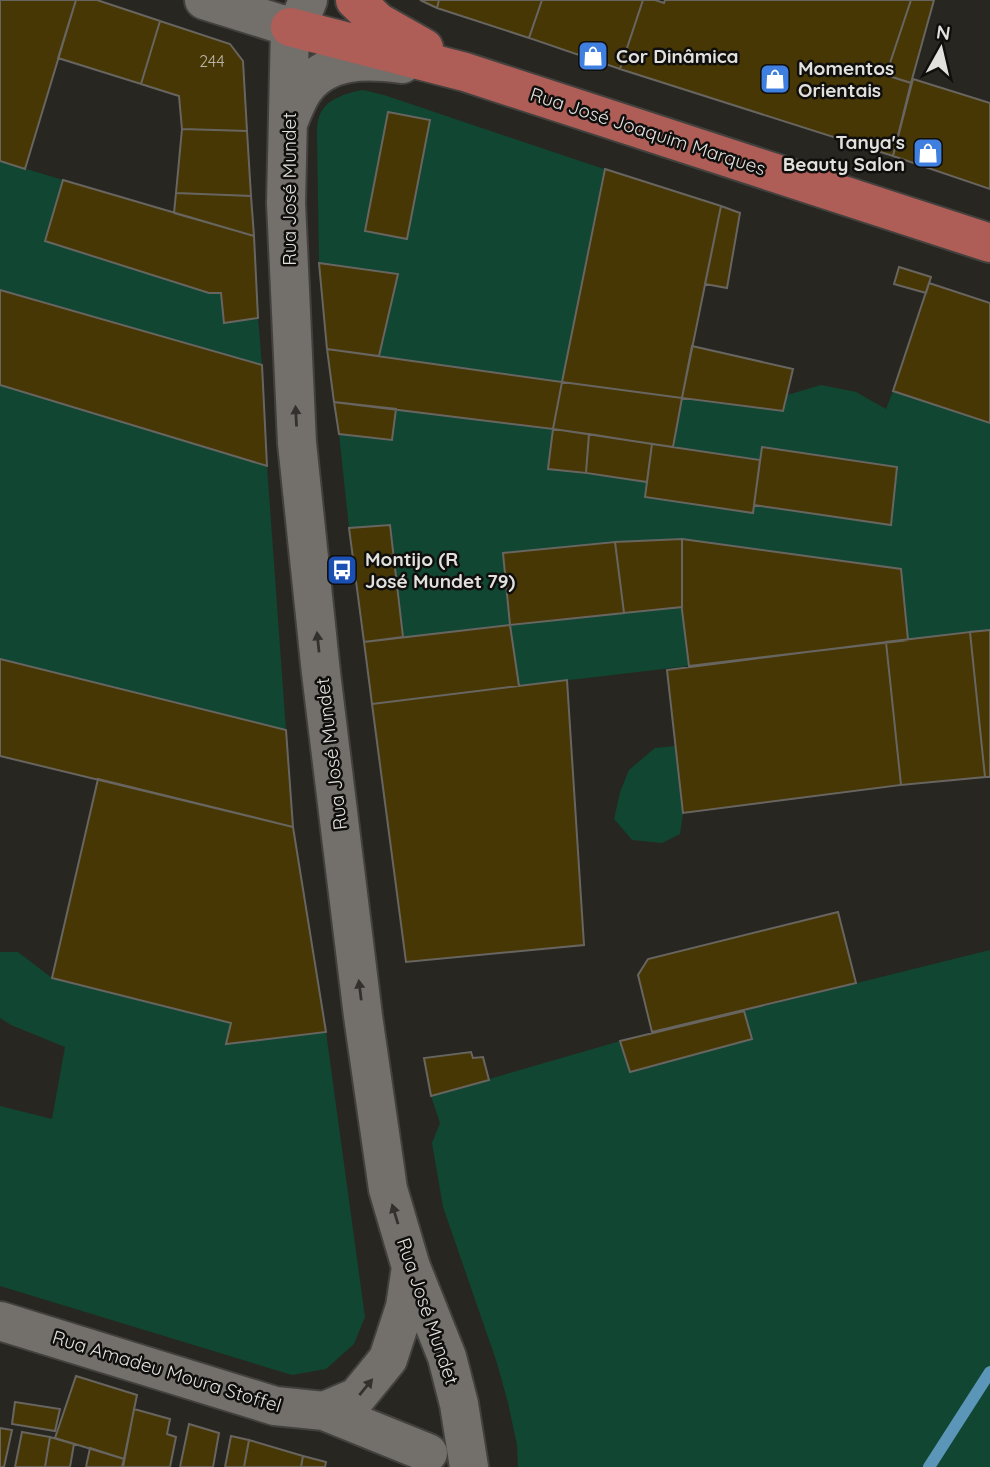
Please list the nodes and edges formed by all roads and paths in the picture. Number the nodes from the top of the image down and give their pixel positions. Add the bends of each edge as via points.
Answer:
1 (204, 0) edge
2 (355, 0) edge
3 (291, 9) edge
4 (465, 72) junction
5 (288, 123) junction
6 (990, 243) edge
7 (411, 1268) junction
8 (0, 1321) edge
9 (324, 1411) junction
10 (428, 1453) dead end
11 (469, 1467) edge

1 - 3 street, Rua José Joaquim Marques
2 - 4 main road, Rua José Joaquim Marques via 379,22
3 - 4 main road, Rua José Joaquim Marques
3 - 5 street, Rua José Mundet
4 - 5 street via 386,62 334,66 304,89
4 - 6 main road, Rua José Joaquim Marques
7 -> 5 street, Rua José Mundet via 387,1189 309,557 296,432 286,203
9 -> 7 street, Rua Amadeu Moura Stoffel via 357,1397 388,1360 405,1307
7 - 11 street, Rua José Mundet via 447,1357
8 - 9 street, Rua Amadeu Moura Stoffel via 275,1406
9 - 10 street

